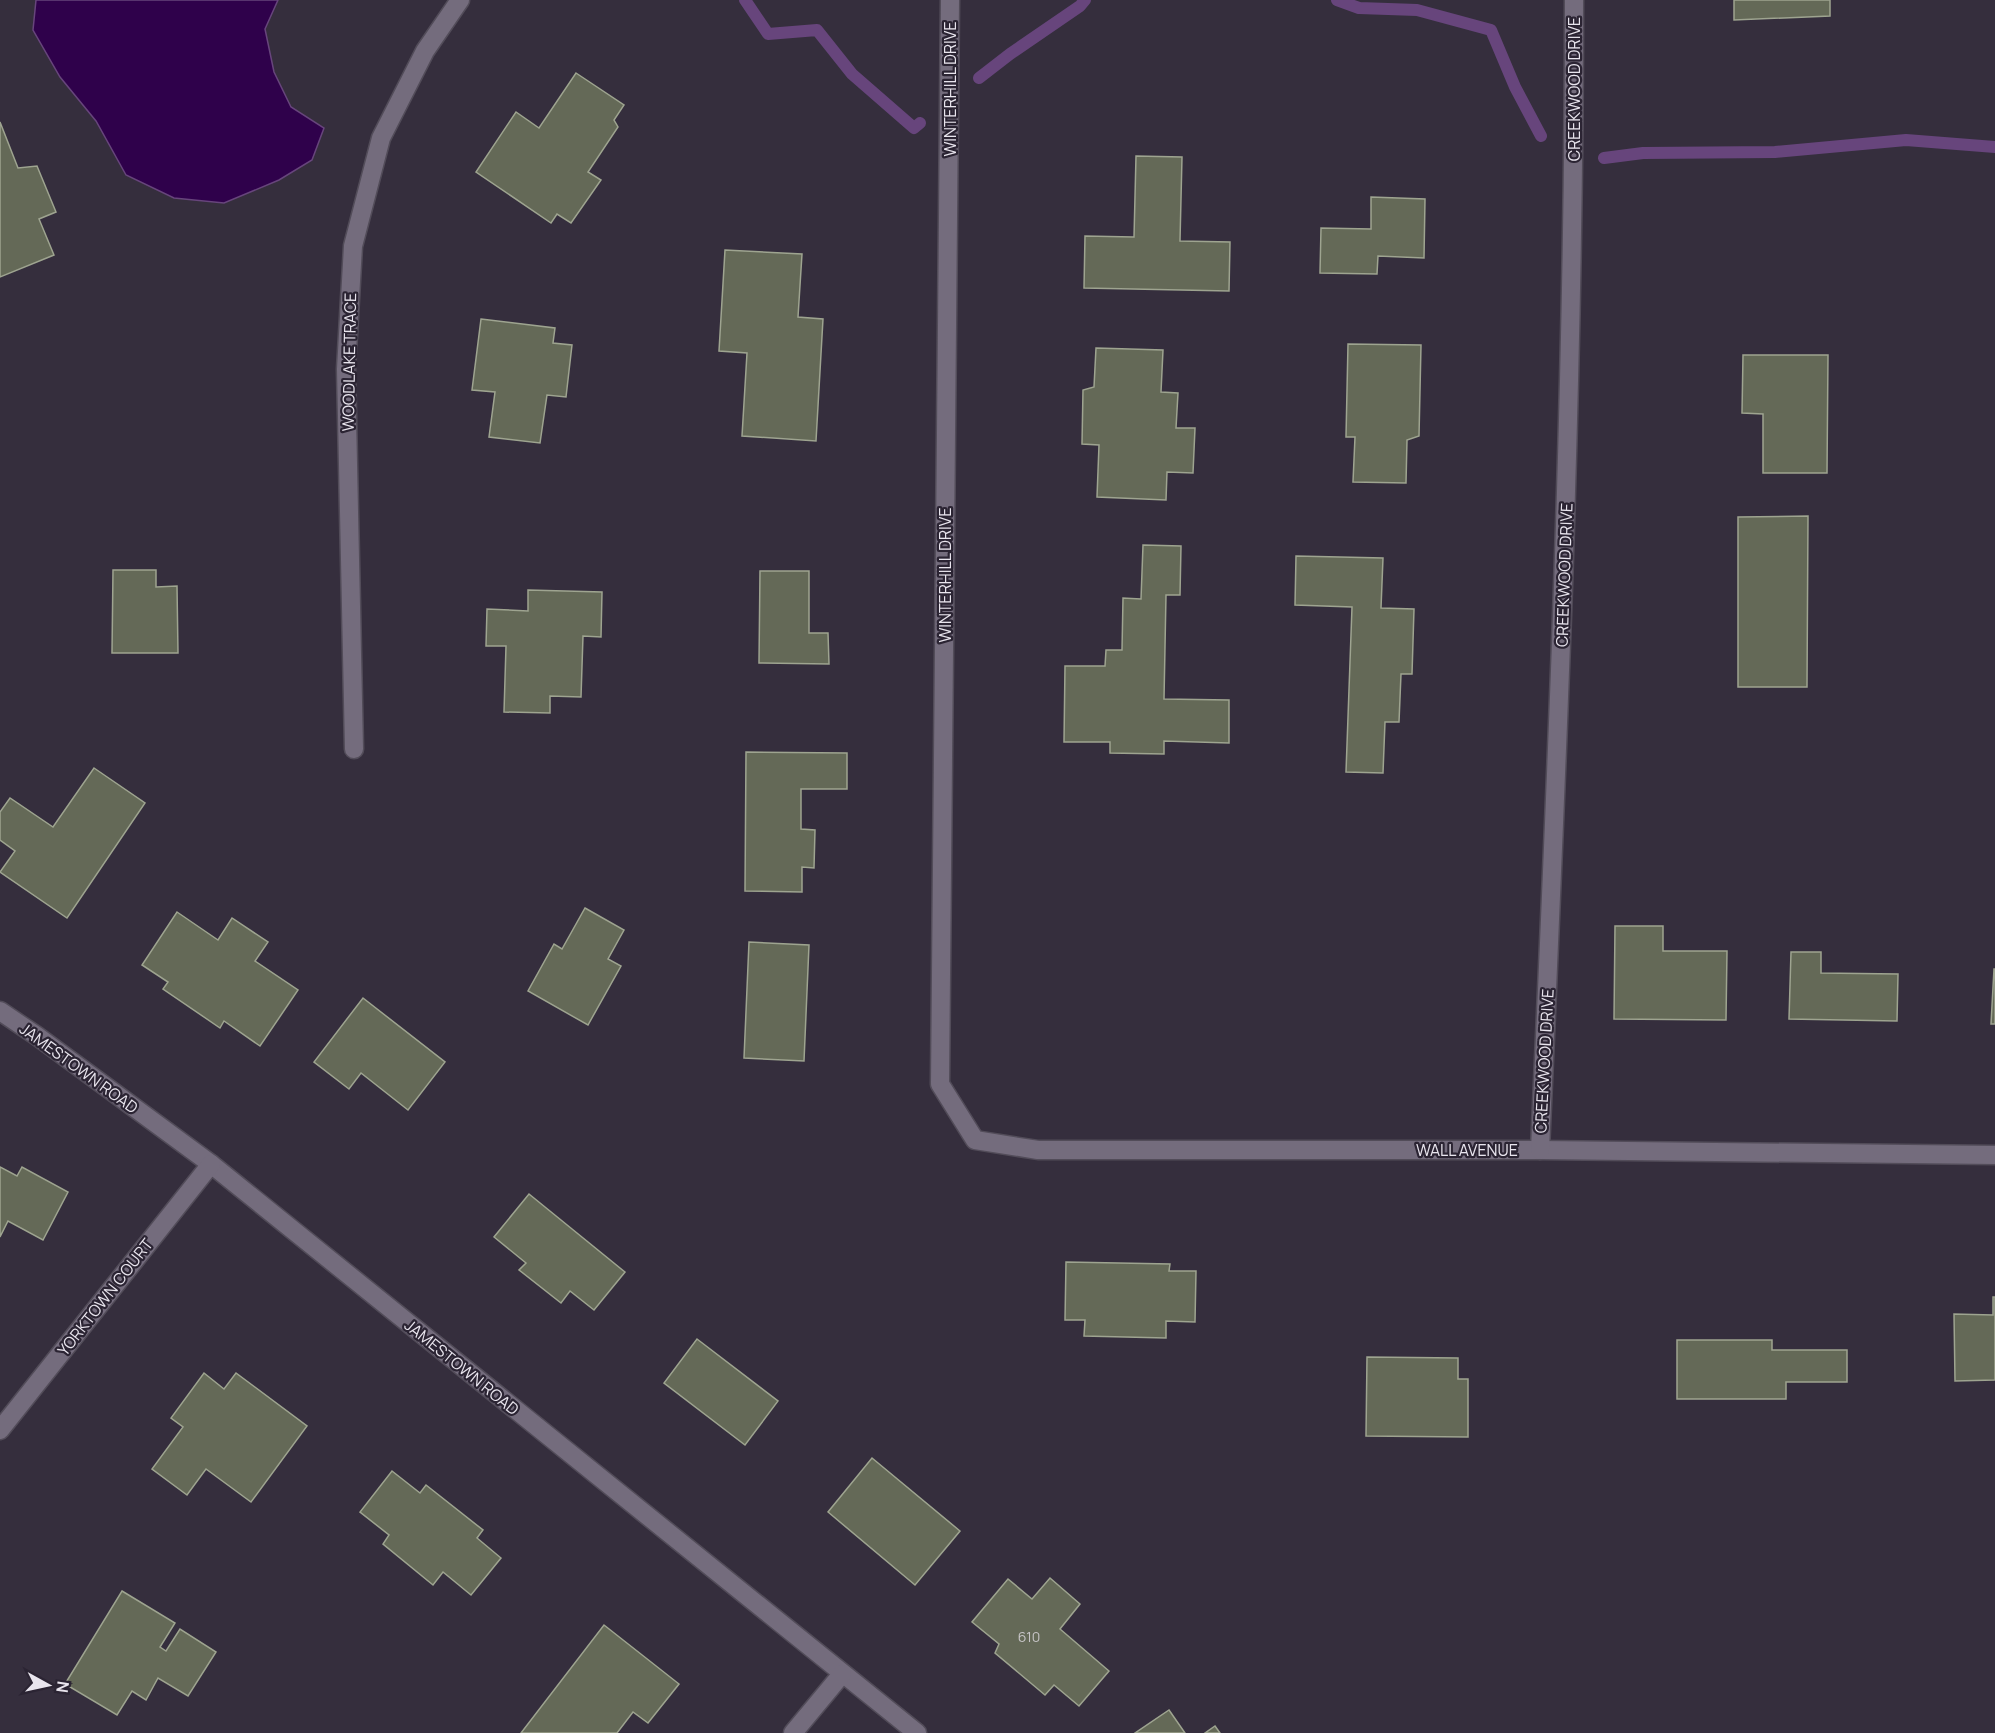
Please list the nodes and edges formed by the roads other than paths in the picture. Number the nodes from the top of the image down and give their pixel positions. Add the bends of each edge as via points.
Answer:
1 (460, 0) edge
2 (950, 0) edge
3 (1574, 0) edge
4 (354, 749) dead end
5 (0, 1011) edge
6 (975, 1140) joint
7 (1540, 1150) junction
8 (1995, 1155) edge
9 (211, 1164) junction
10 (0, 1430) edge
11 (842, 1674) junction
12 (793, 1733) edge
13 (917, 1733) edge

1 - 4 street, WOODLAKE TRACE via 425,51 381,138 352,246 346,369
2 - 6 street, WINTERHILL DRIVE via 940,1084
3 - 7 street, CREEKWOOD DRIVE via 1574,188 1563,627
5 - 9 street, JAMESTOWN ROAD
6 - 7 street, WALL AVENUE via 1038,1150
7 - 8 street, WALL AVENUE
9 - 10 street, YORKTOWN COURT
9 - 11 street, JAMESTOWN ROAD
11 - 12 street
11 - 13 street, JAMESTOWN ROAD

